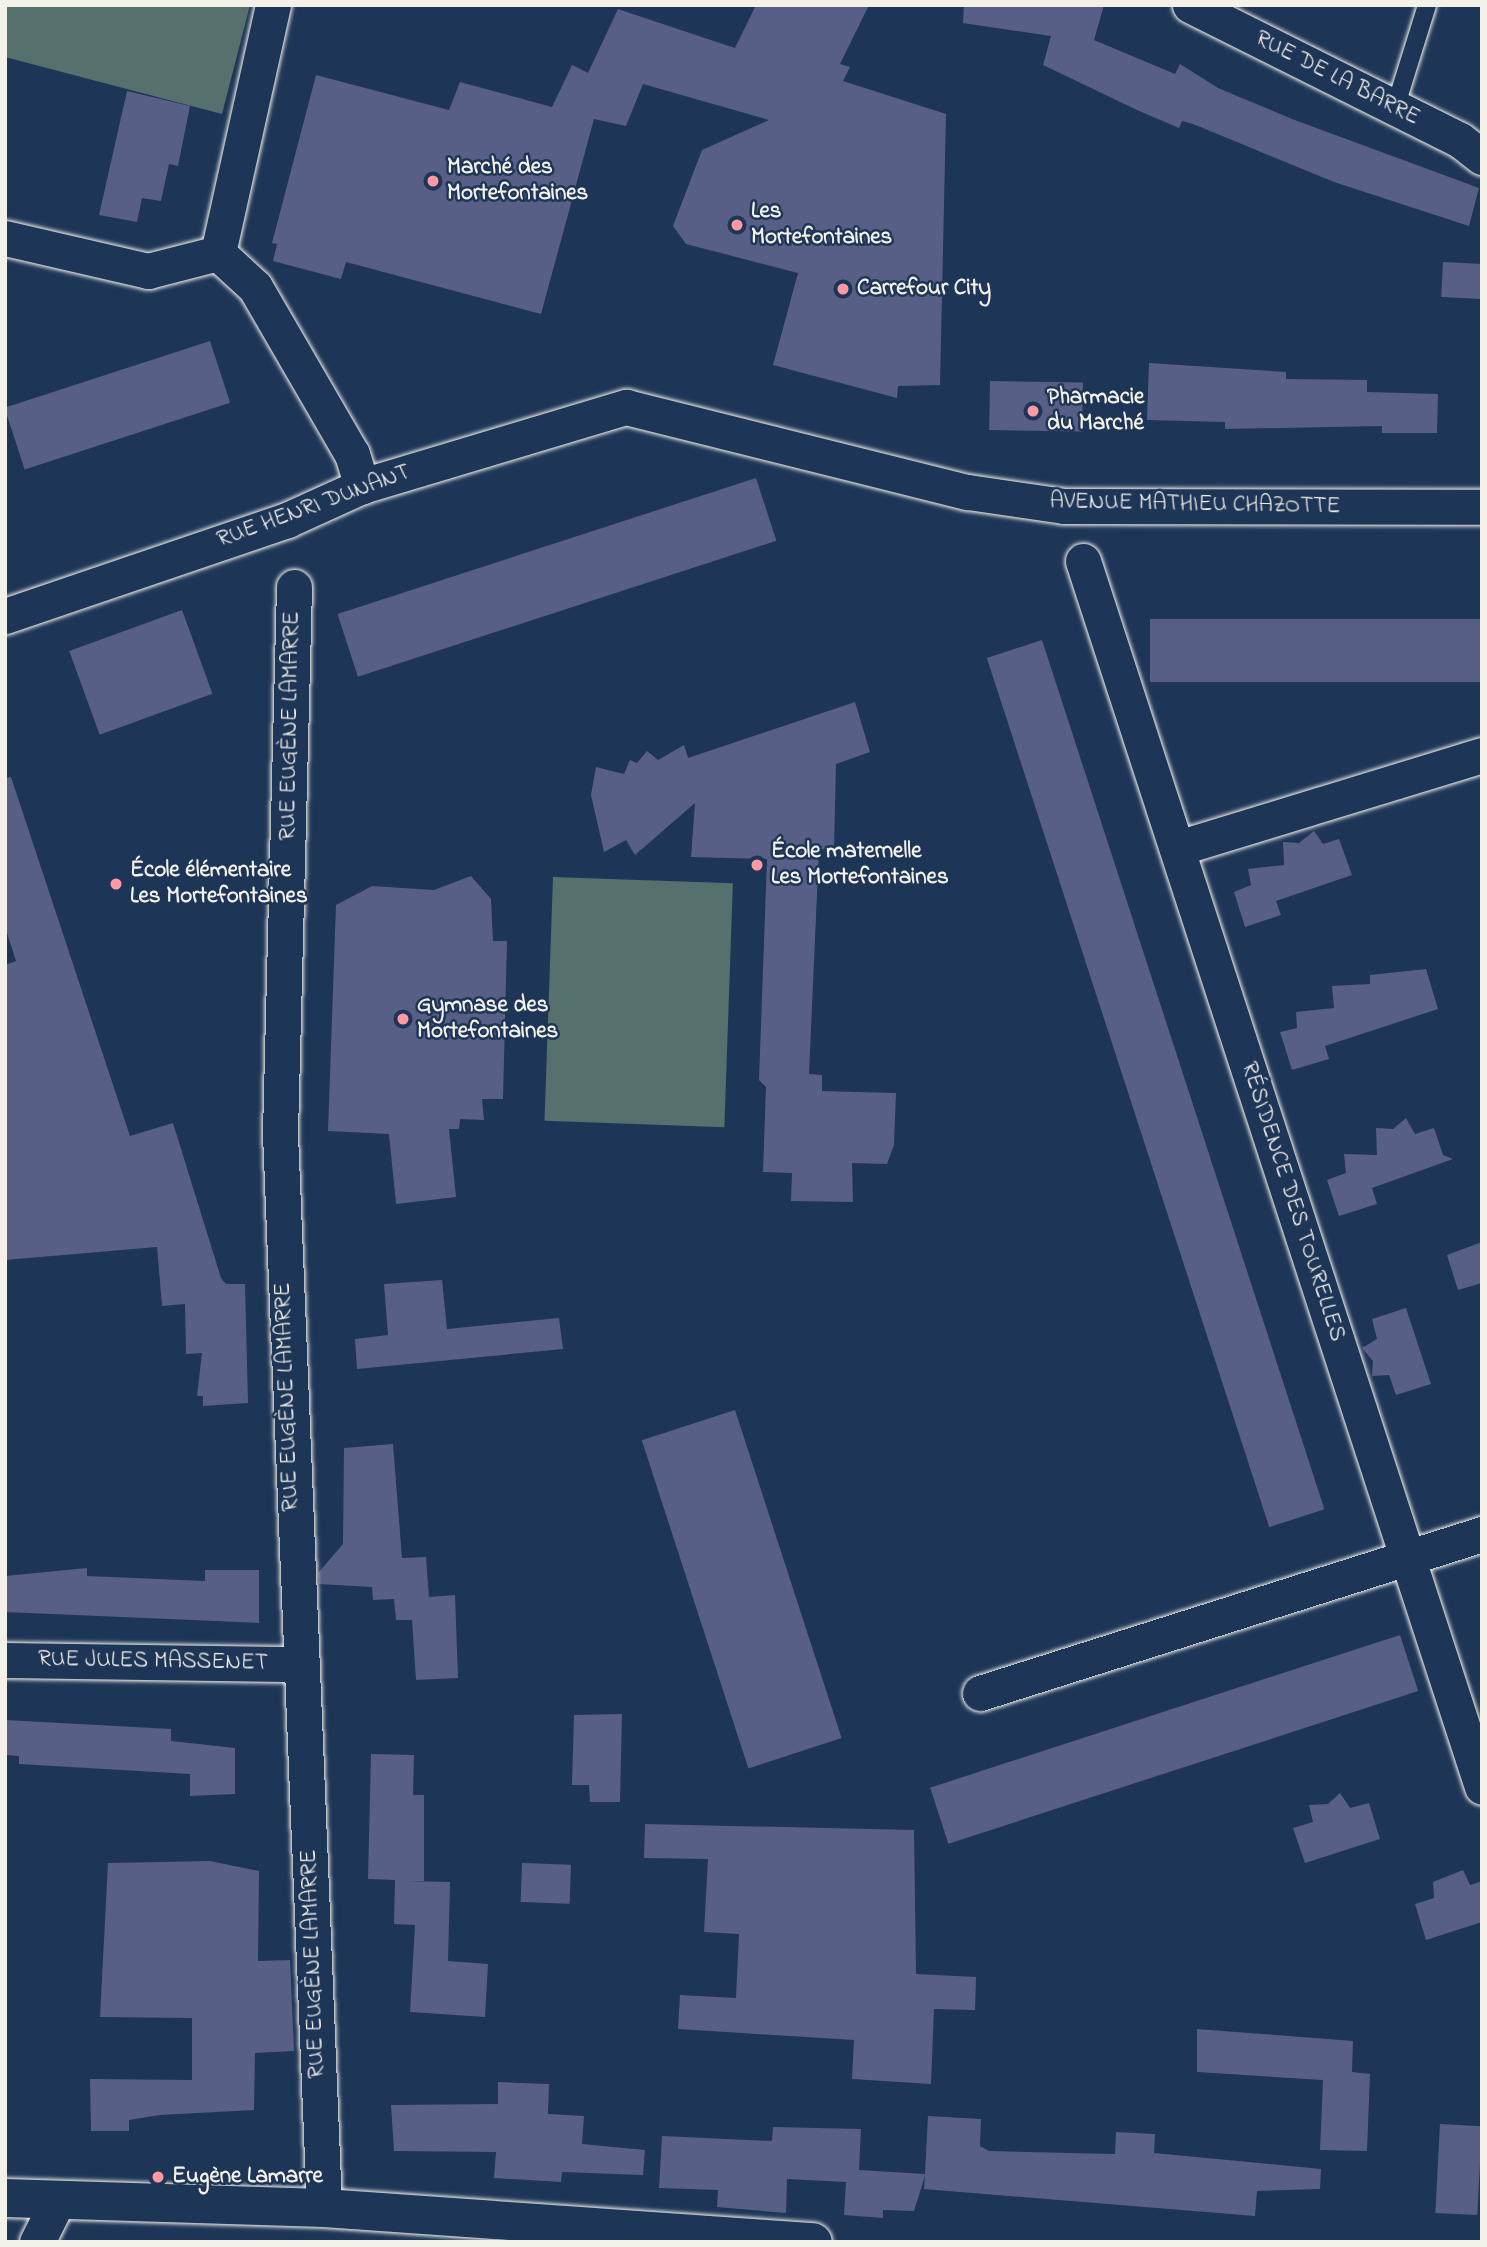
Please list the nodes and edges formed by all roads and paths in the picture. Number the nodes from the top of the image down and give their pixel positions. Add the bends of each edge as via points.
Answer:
1 (273, 5) edge
2 (1190, 5) edge
3 (1427, 5) edge
4 (1395, 108) junction
5 (1482, 157) edge
6 (5, 238) edge
7 (218, 253) junction
8 (626, 407) joint
9 (362, 486) junction
10 (1482, 507) edge
11 (1083, 561) dead end
12 (295, 587) dead end
13 (5, 616) edge
14 (1482, 755) edge
15 (1178, 848) junction
16 (1482, 1534) edge
17 (1407, 1556) junction
18 (5, 1660) edge
19 (301, 1664) junction
20 (980, 1693) dead end
21 (1482, 1787) edge
22 (5, 2199) edge
23 (58, 2200) junction
24 (324, 2208) junction
25 (648, 2237) edge
26 (762, 2239) edge
27 (37, 2242) edge
28 (813, 2242) edge

1 - 7 street
2 - 4 street, RUE DE LA BARRE
3 - 4 lane
4 - 5 street, RUE DE LA BARRE
6 - 7 street via 148,271
7 - 9 street via 255,287 352,454
8 - 9 street, RUE HENRI DUNANT
8 - 10 street, AVENUE MATHIEU CHAZOTTE via 968,492 1064,506
9 - 13 street, RUE HENRI DUNANT via 287,520
11 - 15 street, RÉSIDENCE DES TOURELLES
12 - 19 street, RUE EUGÈNE LAMARRE via 280,1134
14 - 15 street
15 - 17 street, RÉSIDENCE DES TOURELLES
16 - 17 street
17 - 20 street
17 - 21 street, RÉSIDENCE DES TOURELLES
18 - 19 street, RUE JULES MASSENET
19 - 24 street, RUE EUGÈNE LAMARRE
22 - 23 street
23 - 24 street
23 - 27 street
24 - 25 street
25 - 26 street
26 - 28 street

